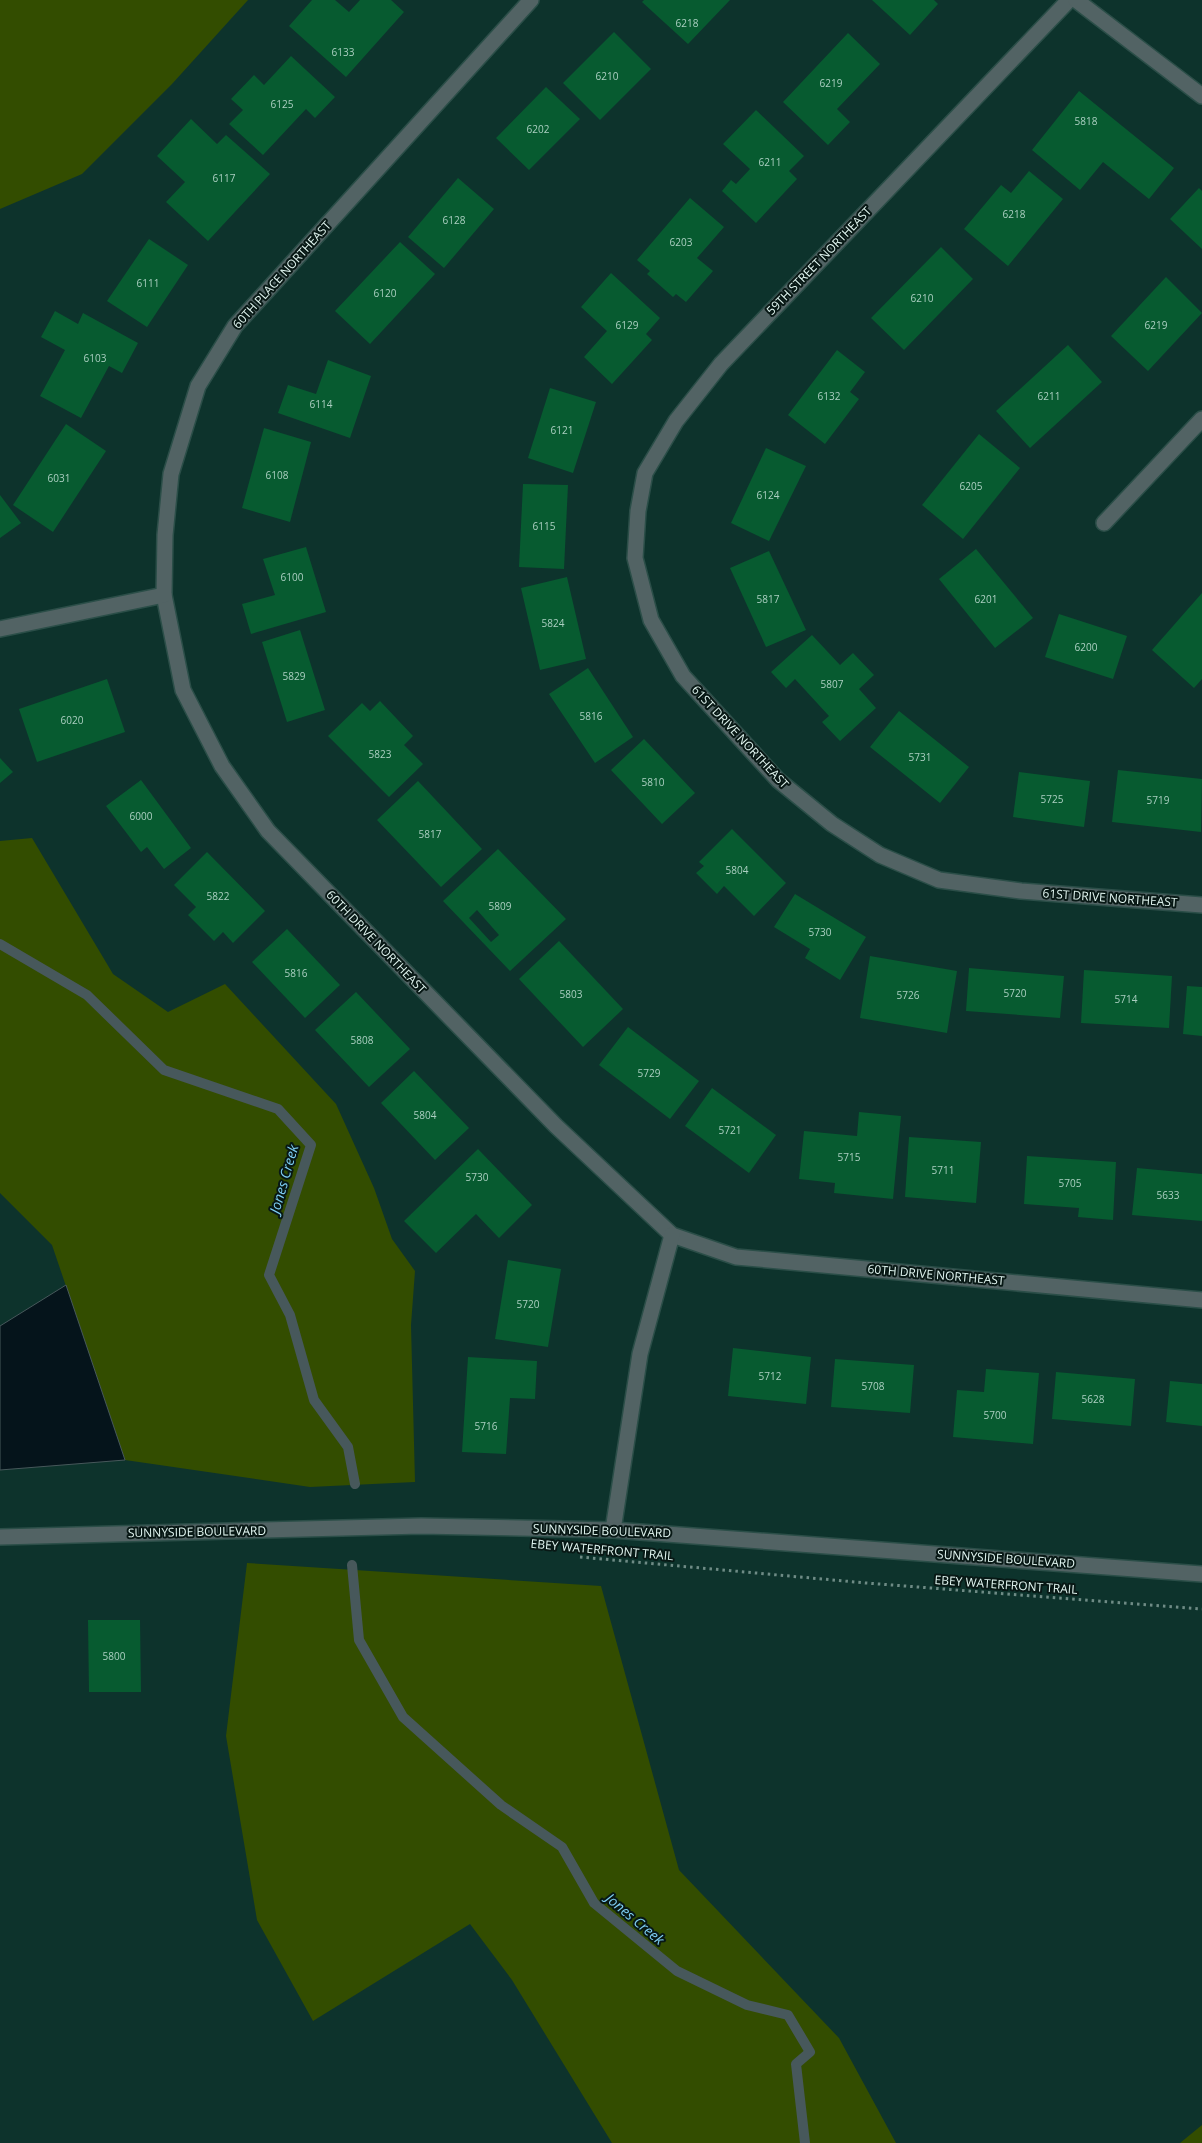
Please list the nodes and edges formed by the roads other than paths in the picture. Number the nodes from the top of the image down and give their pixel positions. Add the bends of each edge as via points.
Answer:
1 (531, 0) edge
2 (1069, 0) edge
3 (1076, 0) edge
4 (1202, 96) edge
5 (1202, 419) edge
6 (1104, 523) dead end
7 (635, 558) joint
8 (164, 595) junction
9 (0, 629) edge
10 (1202, 905) edge
11 (672, 1235) junction
12 (1202, 1300) edge
13 (613, 1530) junction
14 (0, 1537) edge
15 (1202, 1574) edge

1 - 8 street, 60TH PLACE NORTHEAST via 235,326 198,386 171,474
2 - 7 street, 59TH STREET NORTHEAST via 721,364 676,421 646,473 638,512
3 - 4 street
5 - 6 street
7 - 10 street, 61ST DRIVE NORTHEAST via 651,620 683,676 778,780 832,824 880,855 939,880 1021,891
8 - 9 street
8 - 11 street, 60TH DRIVE NORTHEAST via 182,690 222,766 268,831 556,1126
11 - 12 street, 60TH DRIVE NORTHEAST via 736,1257
11 - 13 street via 640,1354
13 - 14 street, SUNNYSIDE BOULEVARD via 421,1526
13 - 15 street, SUNNYSIDE BOULEVARD

